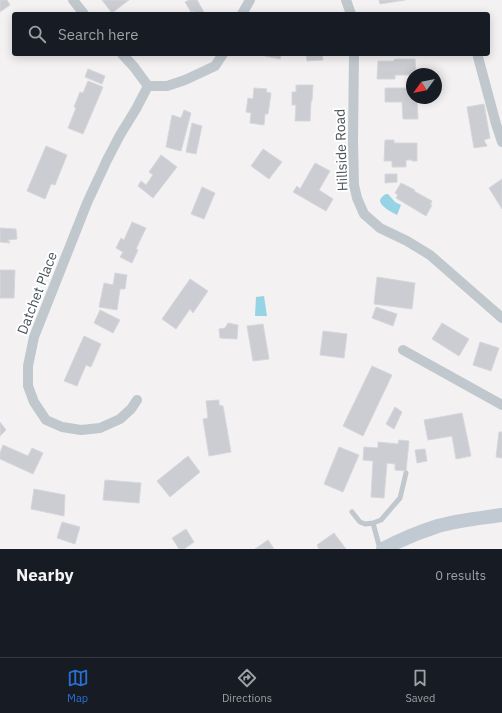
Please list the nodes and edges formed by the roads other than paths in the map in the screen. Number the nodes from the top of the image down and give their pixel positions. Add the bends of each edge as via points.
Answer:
1 (73, 0) edge
2 (250, 0) edge
3 (346, 0) edge
4 (82, 12) edge
5 (243, 12) edge
6 (350, 12) edge
7 (124, 56) edge
8 (221, 56) edge
9 (354, 56) edge
10 (478, 57) dead end
11 (148, 86) junction
12 (502, 142) edge
13 (502, 318) edge
14 (403, 350) dead end
15 (137, 400) dead end
16 (502, 405) edge
17 (406, 473) dead end
18 (352, 512) dead end
19 (502, 515) edge
20 (373, 523) junction
21 (382, 549) edge

1 - 4 street
2 - 5 street
3 - 6 street
7 - 11 street
8 - 11 street via 215,66 185,80 168,86
9 - 13 street, Hillside Road via 354,172 357,198 364,214 380,228 430,255
10 - 12 street
11 - 15 street, Datchet Place via 107,160 87,203 34,337 28,366 28,386 34,402 46,420 62,426 81,430 100,428 120,419
14 - 16 street
17 - 20 lane via 400,498 381,520
18 - 20 lane via 360,522
19 - 21 main road via 439,526
20 - 21 lane

